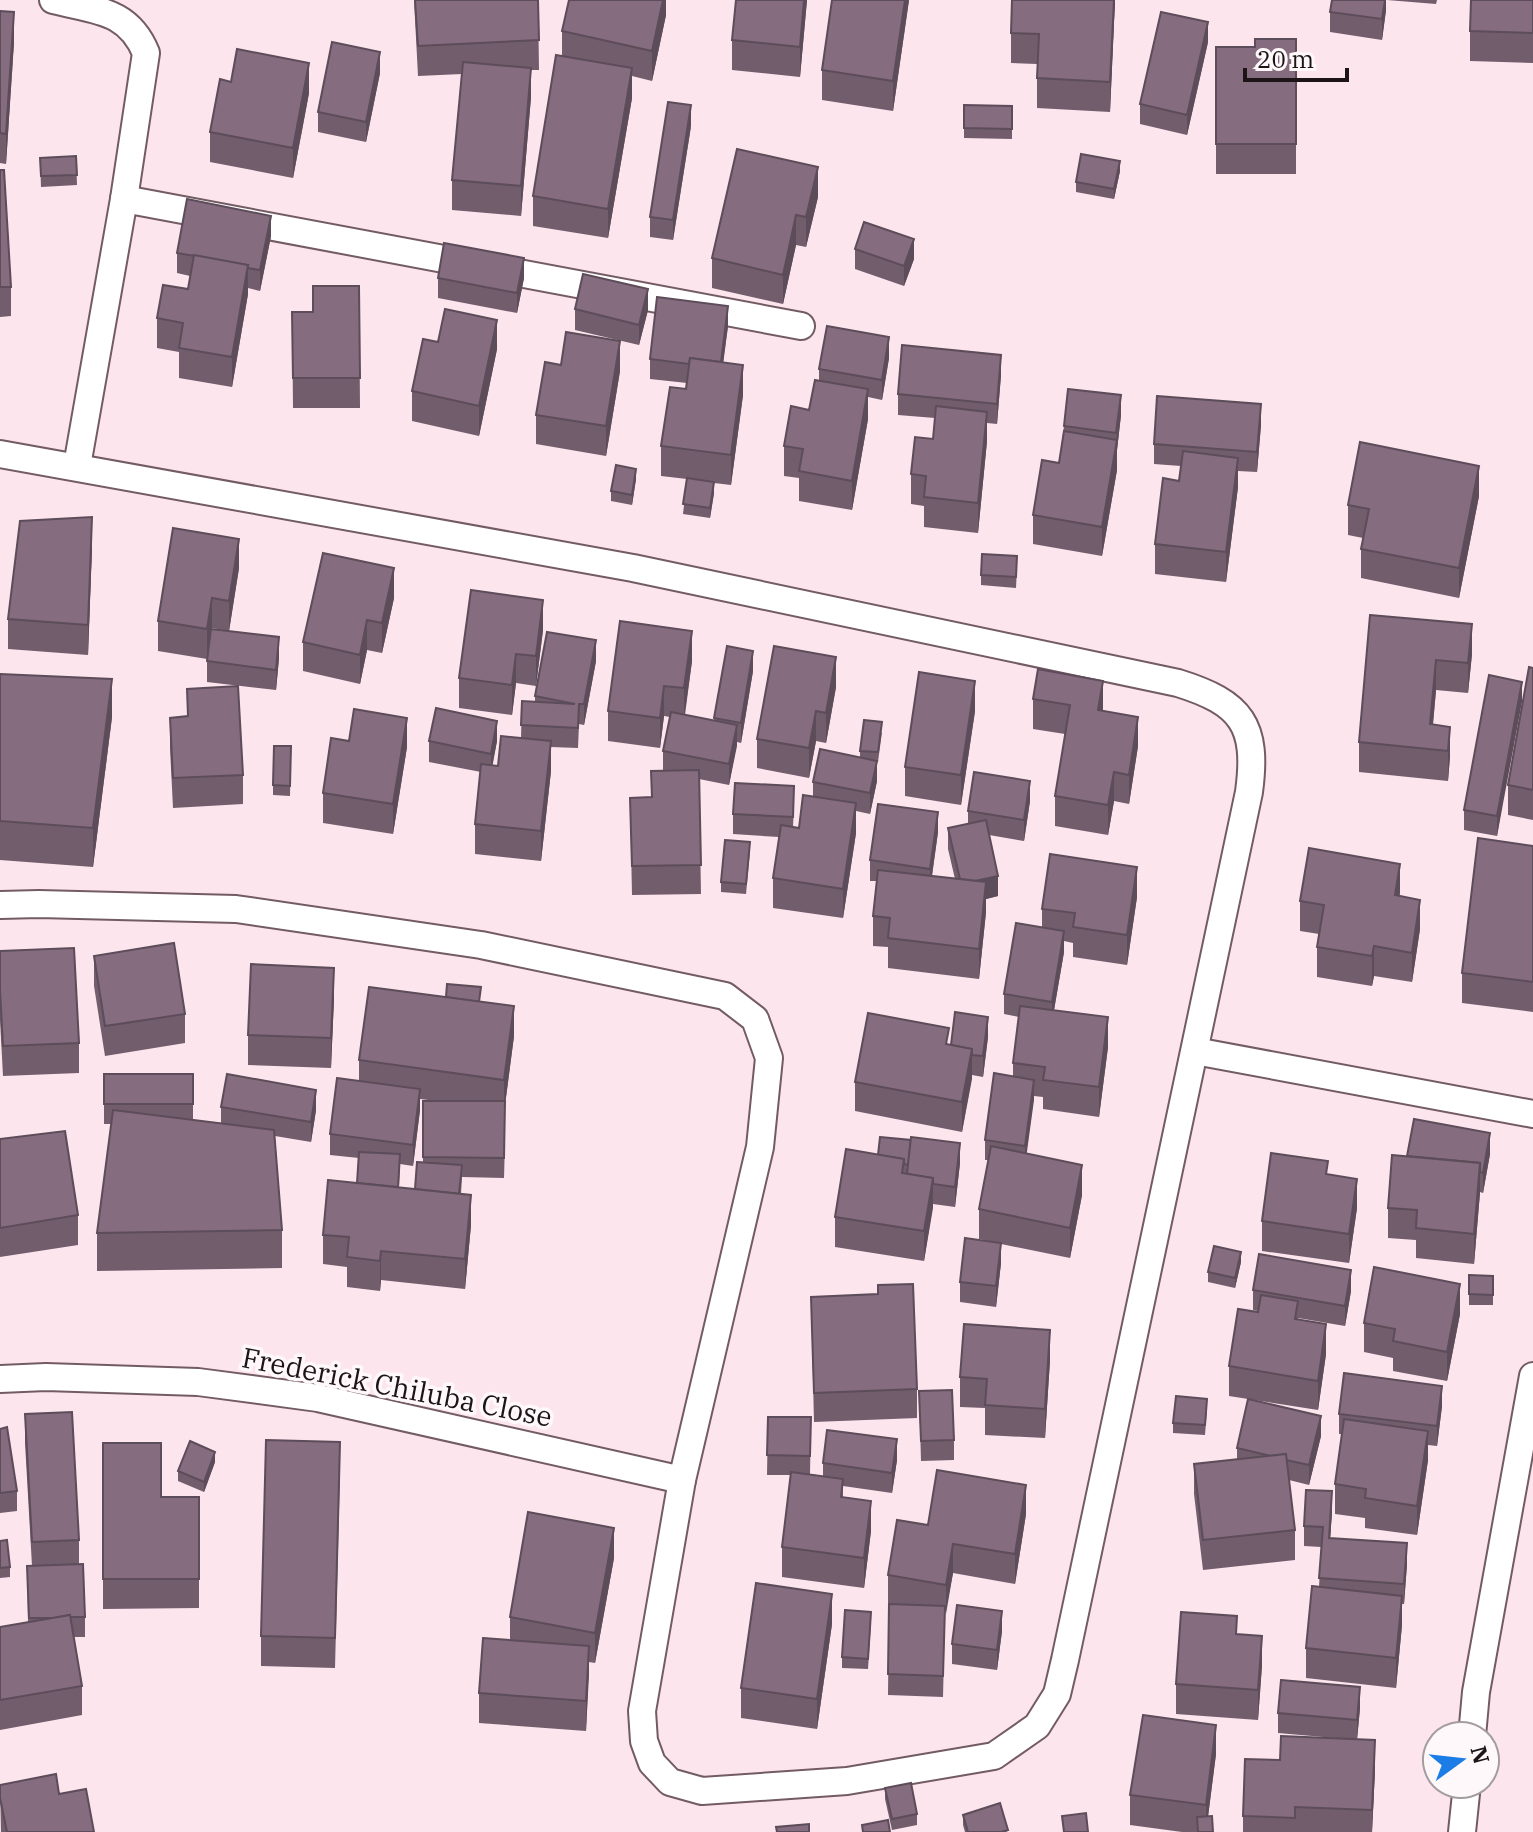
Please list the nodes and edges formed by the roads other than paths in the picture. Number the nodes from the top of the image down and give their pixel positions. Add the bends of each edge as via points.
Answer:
1 (53, 0) edge
2 (124, 199) junction
3 (801, 326) dead end
4 (0, 454) edge
5 (77, 466) junction
6 (0, 905) edge
7 (1195, 1051) junction
8 (1533, 1114) edge
9 (1533, 1376) edge
10 (0, 1379) edge
11 (682, 1480) junction
12 (1473, 1720) edge
13 (1465, 1800) edge
14 (1462, 1832) edge

1 - 2 street via 118,17 138,33 146,53
2 - 3 street
2 - 5 street
4 - 5 street
5 - 7 street via 633,568 1208,692 1234,708 1248,732 1253,762
6 - 11 street via 236,909 481,945 725,996 755,1019 769,1058 760,1147
7 - 8 street
7 - 11 street via 1065,1660 1057,1694 1037,1726 994,1756 847,1781 702,1791 670,1782 652,1763 642,1711
9 - 12 street
10 - 11 street, Frederick Chiluba Close via 198,1382 318,1398
13 - 14 street

